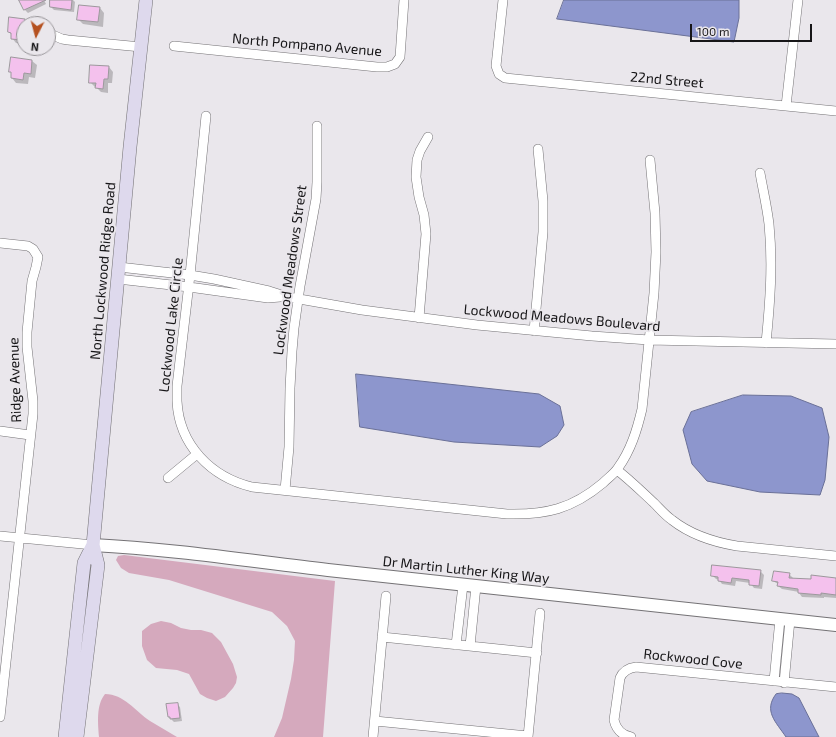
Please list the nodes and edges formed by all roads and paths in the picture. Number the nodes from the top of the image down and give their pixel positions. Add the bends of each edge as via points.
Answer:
1 (146, 0) edge
2 (404, 0) edge
3 (503, 0) edge
4 (798, 0) edge
5 (56, 36) edge
6 (174, 46) dead end
7 (141, 47) junction
8 (786, 106) junction
9 (836, 111) edge
10 (206, 116) dead end
11 (317, 126) dead end
12 (428, 137) dead end
13 (538, 149) dead end
14 (650, 160) dead end
15 (760, 173) dead end
16 (0, 243) edge
17 (119, 273) junction
18 (190, 275) junction
19 (189, 287) junction
20 (288, 297) junction
21 (298, 298) junction
22 (419, 318) junction
23 (534, 331) junction
24 (649, 340) junction
25 (766, 343) junction
26 (836, 344) edge
27 (0, 431) edge
28 (30, 435) junction
29 (197, 454) junction
30 (618, 470) junction
31 (168, 478) dead end
32 (285, 490) junction
33 (0, 536) edge
34 (20, 538) junction
35 (93, 544) junction
36 (836, 556) edge
37 (463, 585) junction
38 (476, 586) junction
39 (386, 596) dead end
40 (540, 613) dead end
41 (785, 620) junction
42 (836, 625) edge
43 (382, 638) junction
44 (4, 645) edge
45 (456, 645) junction
46 (470, 646) junction
47 (536, 653) junction
48 (774, 682) junction
49 (784, 682) junction
50 (836, 687) edge
51 (0, 717) edge
52 (375, 721) junction
53 (528, 736) edge
54 (65, 737) edge
55 (77, 737) edge
56 (373, 737) edge
57 (631, 737) edge

1 - 7 main road, North Lockwood Ridge Road
2 - 6 street, North Pompano Avenue via 400,57 395,64 387,67
3 - 8 street, 22nd Street via 496,66 505,78
4 - 8 street
5 - 7 street via 68,40
7 - 17 main road, North Lockwood Ridge Road
8 - 9 street, 22nd Street
10 - 18 street, Lockwood Lake Circle
11 - 21 street, Lockwood Meadows Street via 316,199
12 - 22 street via 420,151 416,177 426,234
13 - 23 street via 543,232
14 - 24 street via 656,252
15 - 25 street via 769,223 771,257
16 - 28 street, Ridge Avenue via 28,246 38,257 32,280 27,332 33,401
17 - 18 street, Lockwood Meadows Boulevard
17 - 19 street, Lockwood Meadows Boulevard
17 - 35 main road, North Lockwood Ridge Road
18 - 19 street, Lockwood Lake Circle
18 - 20 street, Lockwood Meadows Boulevard
19 - 20 street, Lockwood Meadows Boulevard via 268,298
19 - 29 street, Lockwood Lake Circle via 177,402 184,432
20 - 21 street, Lockwood Meadows Boulevard
21 - 22 street, Lockwood Meadows Boulevard
21 - 32 street, Lockwood Meadows Street via 292,352
22 - 23 street, Lockwood Meadows Boulevard
23 - 24 street, Lockwood Meadows Boulevard
24 - 25 street, Lockwood Meadows Boulevard
24 - 30 street via 638,428
25 - 26 street, Lockwood Meadows Boulevard
27 - 28 street
28 - 34 street, Ridge Avenue
29 - 31 street
29 - 32 street, Lockwood Lake Circle via 209,466 233,481 252,487
30 - 32 street, Lockwood Lake Circle via 585,497 552,511 526,514
30 - 36 street via 671,519 704,538 730,545
33 - 34 street
34 - 35 street
34 - 44 street, Ridge Avenue
35 - 37 street, Dr Martin Luther King Way
35 - 54 main road, North Lockwood Ridge Road via 84,563
35 - 55 main road, North Lockwood Ridge Road via 98,565
37 - 38 street, Dr Martin Luther King Way
37 - 45 street
38 - 41 street, Dr Martin Luther King Way
38 - 46 street
39 - 43 street
40 - 47 street
41 - 42 street, Dr Martin Luther King Way
41 - 48 street
41 - 49 street
43 - 45 street
43 - 52 street
44 - 51 street, Ridge Avenue
45 - 46 street
46 - 47 street
47 - 53 street
48 - 49 street, Rockwood Cove
48 - 57 street, Rockwood Cove via 631,668 620,678 614,720 621,733
49 - 50 street, Rockwood Cove
52 - 53 street
52 - 56 street

